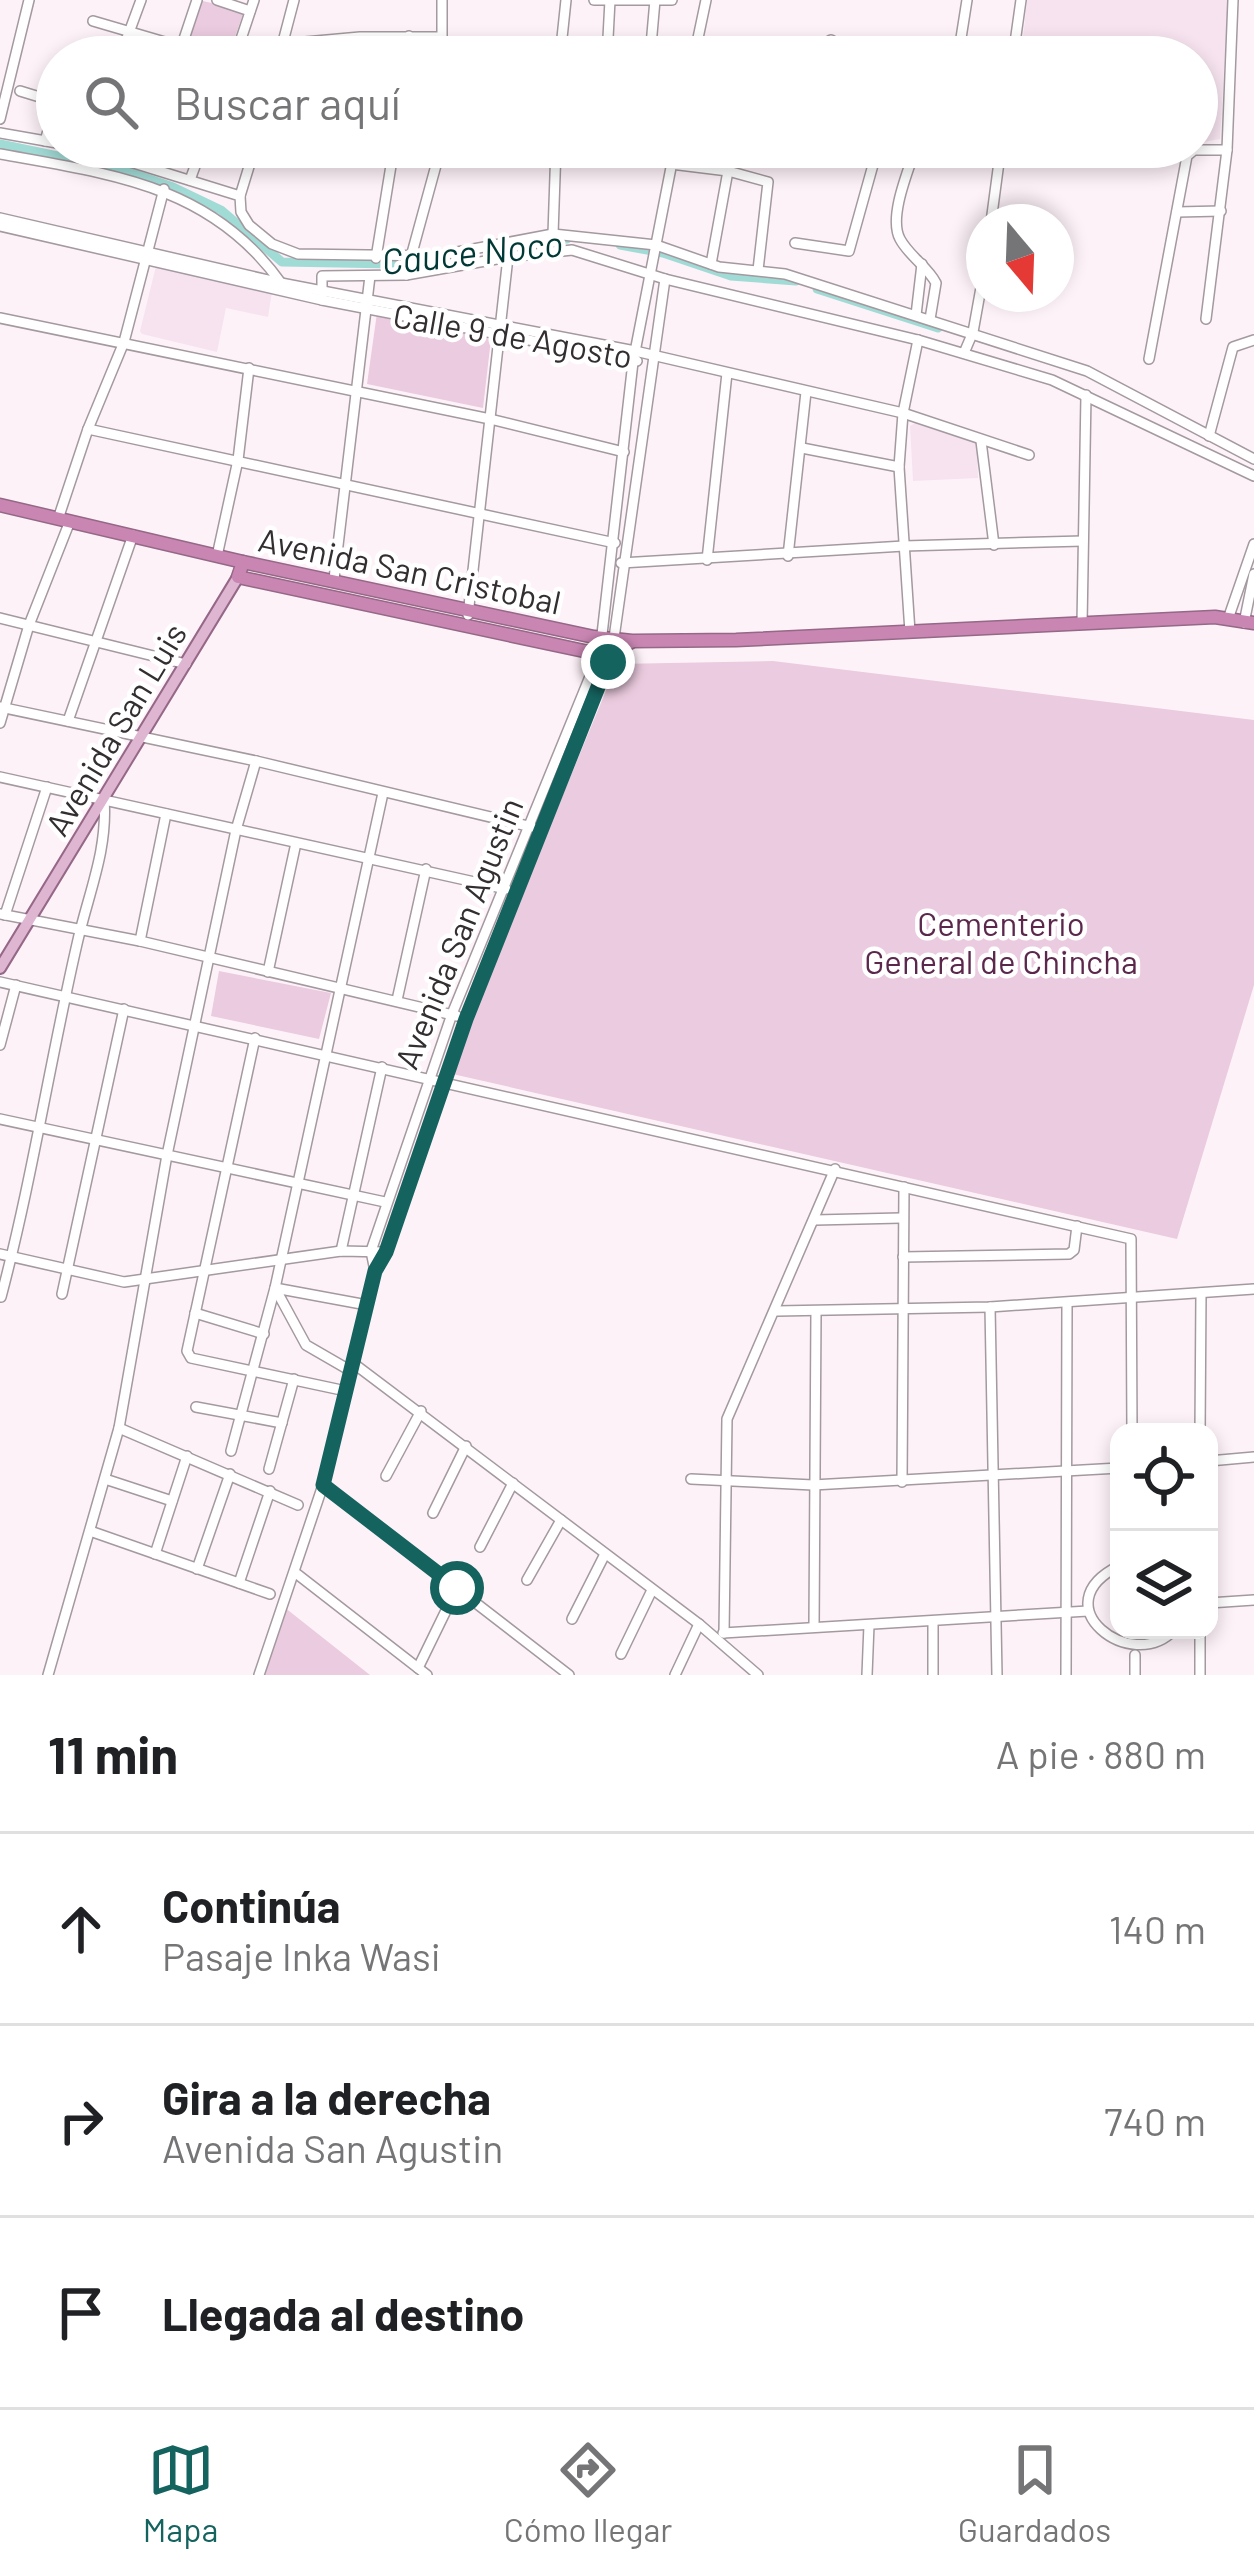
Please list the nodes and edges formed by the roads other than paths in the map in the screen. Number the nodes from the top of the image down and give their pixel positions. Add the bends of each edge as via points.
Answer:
1 (29, 0) edge
2 (141, 0) edge
3 (197, 0) edge
4 (217, 0) edge
5 (294, 0) edge
6 (442, 0) edge
7 (566, 0) edge
8 (594, 0) edge
9 (672, 0) edge
10 (706, 0) edge
11 (967, 0) edge
12 (1021, 0) edge
13 (1233, 0) edge
14 (610, 1) edge
15 (655, 1) edge
16 (252, 5) edge
17 (93, 21) dead end
18 (130, 30) junction
19 (128, 36) edge
20 (143, 36) edge
21 (185, 36) edge
22 (242, 36) edge
23 (285, 36) edge
24 (440, 36) edge
25 (562, 36) edge
26 (609, 36) edge
27 (652, 36) edge
28 (698, 36) edge
29 (961, 36) edge
30 (1016, 36) edge
31 (20, 91) dead end
32 (36, 95) edge
33 (0, 119) edge
34 (0, 133) edge
35 (36, 139) edge
36 (1218, 150) edge
37 (1227, 150) junction
38 (0, 154) edge
39 (36, 162) edge
40 (66, 168) edge
41 (155, 168) edge
42 (194, 168) edge
43 (249, 168) edge
44 (391, 168) edge
45 (435, 168) edge
46 (555, 168) edge
47 (670, 168) edge
48 (704, 168) edge
49 (872, 168) edge
50 (909, 168) edge
51 (998, 168) edge
52 (1185, 168) edge
53 (728, 171) junction
54 (190, 180) junction
55 (164, 189) junction
56 (240, 196) junction
57 (994, 204) edge
58 (1221, 211) junction
59 (1177, 212) junction
60 (0, 222) edge
61 (553, 234) junction
62 (795, 243) dead end
63 (656, 245) junction
64 (148, 257) junction
65 (376, 257) junction
66 (508, 257) junction
67 (409, 264) junction
68 (711, 264) junction
69 (922, 264) junction
70 (322, 266) junction
71 (758, 270) junction
72 (649, 273) junction
73 (370, 276) junction
74 (665, 279) junction
75 (284, 288) junction
76 (322, 296) junction
77 (366, 304) junction
78 (977, 312) edge
79 (916, 315) junction
80 (0, 318) edge
81 (930, 319) junction
82 (1206, 319) dead end
83 (500, 331) junction
84 (973, 332) junction
85 (918, 340) junction
86 (1254, 340) edge
87 (124, 342) junction
88 (964, 353) junction
89 (634, 356) junction
90 (654, 357) junction
91 (1149, 359) dead end
92 (249, 368) junction
93 (727, 373) junction
94 (806, 392) junction
95 (357, 393) junction
96 (1086, 395) junction
97 (903, 413) junction
98 (490, 419) junction
99 (88, 429) junction
100 (1210, 436) junction
101 (981, 441) junction
102 (802, 448) junction
103 (624, 452) junction
104 (1029, 455) dead end
105 (1254, 459) edge
106 (238, 460) junction
107 (899, 467) junction
108 (1254, 476) edge
109 (346, 484) junction
110 (0, 505) edge
111 (479, 514) junction
112 (64, 520) junction
113 (133, 535) junction
114 (1083, 541) junction
115 (616, 543) junction
116 (1254, 544) edge
117 (994, 545) junction
118 (904, 546) junction
119 (217, 556) junction
120 (788, 556) junction
121 (707, 560) junction
122 (243, 562) junction
123 (612, 563) junction
124 (626, 563) junction
125 (1254, 574) edge
126 (238, 577) junction
127 (334, 579) junction
128 (362, 585) junction
129 (359, 603) junction
130 (469, 608) junction
131 (0, 618) edge
132 (1228, 619) junction
133 (1249, 623) edge
134 (1082, 624) junction
135 (29, 625) junction
136 (467, 628) junction
137 (910, 632) junction
138 (1254, 636) edge
139 (94, 640) junction
140 (606, 650) junction
141 (185, 664) junction
142 (3, 708) edge
143 (68, 721) junction
144 (0, 723) edge
145 (141, 738) junction
146 (256, 761) junction
147 (0, 777) edge
148 (47, 787) junction
149 (383, 793) junction
150 (104, 800) junction
151 (166, 814) junction
152 (537, 828) junction
153 (236, 830) junction
154 (296, 843) junction
155 (370, 858) junction
156 (426, 869) junction
157 (504, 889) junction
158 (518, 892) junction
159 (3, 915) edge
160 (30, 923) junction
161 (81, 930) junction
162 (140, 941) junction
163 (212, 958) junction
164 (0, 968) edge
165 (268, 972) junction
166 (0, 981) edge
167 (16, 985) junction
168 (340, 987) junction
169 (68, 996) junction
170 (397, 1000) junction
171 (124, 1009) junction
172 (452, 1014) junction
173 (466, 1019) junction
174 (195, 1026) junction
175 (255, 1038) junction
176 (0, 1045) edge
177 (325, 1053) junction
178 (382, 1067) junction
179 (429, 1076) junction
180 (445, 1080) junction
181 (0, 1119) edge
182 (40, 1128) junction
183 (97, 1140) junction
184 (167, 1155) junction
185 (227, 1168) junction
186 (836, 1169) junction
187 (297, 1186) junction
188 (904, 1187) junction
189 (353, 1197) junction
190 (384, 1202) junction
191 (402, 1205) junction
192 (902, 1218) junction
193 (815, 1220) junction
194 (1077, 1226) junction
195 (341, 1251) junction
196 (370, 1251) junction
197 (386, 1252) junction
198 (6, 1255) edge
199 (903, 1257) junction
200 (281, 1260) junction
201 (203, 1270) junction
202 (70, 1271) junction
203 (375, 1271) junction
204 (144, 1280) junction
205 (275, 1288) junction
206 (1254, 1288) edge
207 (62, 1294) dead end
208 (1201, 1294) junction
209 (1, 1297) edge
210 (1134, 1298) junction
211 (1067, 1303) junction
212 (367, 1305) junction
213 (991, 1307) junction
214 (901, 1309) junction
215 (777, 1311) junction
216 (816, 1312) junction
217 (195, 1313) junction
218 (264, 1334) junction
219 (352, 1367) junction
220 (255, 1370) junction
221 (294, 1379) junction
222 (346, 1391) junction
223 (196, 1407) dead end
224 (421, 1411) junction
225 (242, 1415) junction
226 (282, 1423) junction
227 (1132, 1423) edge
228 (1200, 1423) edge
229 (119, 1428) junction
230 (466, 1446) junction
231 (231, 1451) dead end
232 (187, 1456) junction
233 (1254, 1457) edge
234 (1218, 1460) edge
235 (269, 1469) dead end
236 (1110, 1469) edge
237 (1065, 1472) junction
238 (230, 1474) junction
239 (386, 1476) dead end
240 (994, 1477) junction
241 (105, 1479) junction
242 (691, 1479) dead end
243 (724, 1481) junction
244 (902, 1482) junction
245 (513, 1483) junction
246 (323, 1485) junction
247 (813, 1485) junction
248 (271, 1491) junction
249 (172, 1501) junction
250 (298, 1505) dead end
251 (433, 1513) dead end
252 (561, 1520) junction
253 (90, 1531) junction
254 (480, 1547) dead end
255 (155, 1554) junction
256 (604, 1554) junction
257 (197, 1568) junction
258 (1110, 1572) edge
259 (297, 1574) junction
260 (526, 1580) dead end
261 (239, 1583) junction
262 (457, 1588) junction
263 (652, 1590) junction
264 (270, 1594) dead end
265 (1254, 1600) edge
266 (1218, 1602) edge
267 (1088, 1610) junction
268 (1067, 1613) junction
269 (996, 1616) junction
270 (572, 1619) dead end
271 (933, 1622) junction
272 (699, 1624) junction
273 (868, 1625) junction
274 (814, 1627) junction
275 (724, 1633) junction
276 (712, 1636) junction
277 (1165, 1639) edge
278 (1200, 1639) edge
279 (621, 1654) dead end
280 (1135, 1655) junction
281 (743, 1663) junction
282 (423, 1671) edge
283 (566, 1674) edge
284 (48, 1675) edge
285 (259, 1675) edge
286 (675, 1675) edge
287 (738, 1675) edge
288 (758, 1675) edge
289 (867, 1675) edge
290 (933, 1675) edge
291 (997, 1675) edge
292 (1066, 1675) edge
293 (1135, 1675) edge
294 (1200, 1675) edge

1 - 33 street
2 - 18 street
3 - 21 street
4 - 16 street
5 - 23 street
6 - 24 street
7 - 25 street
8 - 14 street
9 - 15 street
10 - 28 street
11 - 29 street
12 - 30 street
13 - 37 street
14 - 15 street
14 - 26 street
15 - 27 street
16 - 22 street
17 - 18 street
18 - 19 street
18 - 20 street
31 - 32 street
34 - 35 street
36 - 37 street
37 - 58 street
38 - 39 street
40 - 55 street
41 - 54 street
42 - 54 street
43 - 56 street
44 - 65 street
45 - 67 street
46 - 61 street
47 - 63 street
48 - 53 street
49 - 62 street via 849,251
50 - 69 street via 896,228
51 - 57 street
52 - 59 street
53 - 68 street
53 - 71 street via 769,182
54 - 56 street
55 - 64 street
55 - 75 street via 215,215
56 - 70 street via 243,218 261,236
58 - 59 street
58 - 82 street
59 - 91 street
60 - 64 street, Calle 9 de Agosto
61 - 63 street
61 - 67 street
63 - 68 street
63 - 72 street
64 - 75 street, Calle 9 de Agosto
64 - 87 street
65 - 67 street
65 - 70 street
66 - 67 street
66 - 72 street via 572,250
66 - 83 street
67 - 73 street
68 - 71 street
69 - 79 street
69 - 81 street via 936,283
70 - 73 street
70 - 76 street
71 - 79 street
72 - 74 street
72 - 89 street
73 - 77 street
74 - 85 street
74 - 90 street
75 - 76 street, Calle 9 de Agosto
76 - 77 street, Calle 9 de Agosto
77 - 83 street, Calle 9 de Agosto
77 - 95 street
78 - 84 street
79 - 81 street
80 - 87 street
81 - 84 street
83 - 89 street, Calle 9 de Agosto
83 - 98 street
84 - 88 street
84 - 100 street via 1087,371
85 - 88 street
85 - 97 street
86 - 100 street via 1233,347
87 - 92 street
87 - 99 street
88 - 96 street
89 - 90 street, Calle 9 de Agosto
89 - 103 street
90 - 93 street
90 - 124 street
92 - 95 street
92 - 106 street
93 - 94 street
93 - 121 street
94 - 97 street
94 - 102 street
95 - 98 street
95 - 109 street
96 - 108 street
96 - 114 street
97 - 101 street
97 - 107 street
98 - 103 street
98 - 111 street
99 - 106 street
99 - 112 street
100 - 105 street
101 - 104 street
101 - 117 street
102 - 107 street
102 - 120 street
103 - 115 street
106 - 109 street
106 - 119 street
107 - 118 street
109 - 111 street
109 - 127 street
110 - 112 highway, Avenida San Cristobal
111 - 115 street
111 - 130 street
112 - 113 highway, Avenida San Cristobal
112 - 135 street
113 - 119 highway, Avenida San Cristobal
113 - 139 street
114 - 117 street
114 - 134 street
115 - 123 street
116 - 132 street
117 - 118 street
118 - 120 street
118 - 137 street
119 - 122 highway, Avenida San Cristobal
120 - 121 street
121 - 124 street
122 - 126 highway, Avenida San Luis
122 - 127 highway, Avenida San Cristobal
123 - 124 street
123 - 140 street
124 - 140 street
125 - 133 street
126 - 129 highway
126 - 141 main road, Avenida San Luis
127 - 128 highway, Avenida San Cristobal
128 - 129 highway
128 - 130 highway, Avenida San Cristobal
129 - 136 highway
130 - 136 street
130 - 140 highway, Avenida San Cristobal
131 - 135 street
132 - 133 highway, Avenida San Cristobal
132 - 134 highway, Avenida San Cristobal
133 - 138 highway
134 - 137 highway, Avenida San Cristobal
135 - 139 street
135 - 142 street
136 - 140 highway
137 - 140 highway, Avenida San Cristobal via 632,641
139 - 141 street
139 - 143 street
140 - 152 street, Avenida San Agustin
141 - 145 main road, Avenida San Luis
142 - 143 street
142 - 144 street
143 - 145 street
145 - 146 street
145 - 150 main road, Avenida San Luis
146 - 149 street
146 - 153 street
147 - 148 street
148 - 150 street
148 - 159 street
149 - 152 street
149 - 155 street
150 - 151 street
150 - 160 main road, Avenida San Luis
150 - 161 street via 106,840
151 - 153 street
151 - 162 street
152 - 157 street, Avenida San Agustin
152 - 158 street, Avenida San Agustin
153 - 154 street
153 - 163 street
154 - 155 street
154 - 165 street
155 - 156 street
155 - 168 street
156 - 157 street
156 - 170 street
157 - 158 street
157 - 172 street, Avenida San Agustin
158 - 173 street, Avenida San Agustin
159 - 160 street
160 - 161 street
160 - 164 main road, Avenida San Luis
160 - 166 main road, Avenida San Luis
161 - 162 street
161 - 169 street
162 - 163 street
163 - 165 street
163 - 174 street
165 - 168 street
166 - 167 street
167 - 169 street
167 - 176 street
168 - 170 street
168 - 177 street
169 - 171 street
169 - 182 street
170 - 172 street
171 - 174 street
171 - 183 street
172 - 173 street
172 - 179 street, Avenida San Agustin
173 - 180 street, Avenida San Agustin
174 - 175 street
174 - 184 street
175 - 177 street
175 - 185 street
177 - 178 street
177 - 187 street
178 - 179 street
178 - 189 street
179 - 180 street
179 - 190 street, Avenida San Agustin
180 - 186 street
180 - 191 street, Avenida San Agustin
181 - 182 street
182 - 183 street
182 - 198 street
183 - 184 street
183 - 202 street
184 - 185 street
184 - 204 street
185 - 187 street
185 - 201 street
186 - 188 street
186 - 193 street
187 - 189 street
187 - 200 street
188 - 192 street
188 - 194 street
189 - 190 street
189 - 195 street
190 - 191 street
190 - 196 street, Avenida San Agustin
191 - 197 street, Avenida San Agustin
192 - 193 street
192 - 199 street
193 - 215 street
194 - 199 street via 1069,1254
194 - 210 street via 1131,1239
195 - 196 street
195 - 200 street
196 - 197 street
196 - 203 street
197 - 203 street, Avenida San Agustin
198 - 202 street
198 - 209 street
199 - 214 street
200 - 201 street
200 - 205 street
201 - 204 street
201 - 217 street
202 - 204 street
202 - 207 street
203 - 212 street, Avenida San Agustin
204 - 229 street
205 - 212 street
205 - 218 street
205 - 219 street via 305,1345
206 - 208 street
208 - 210 street
208 - 228 street
210 - 211 street
210 - 227 street
211 - 213 street
211 - 237 street
212 - 219 street, Avenida San Agustin
213 - 214 street
213 - 240 street
214 - 216 street
214 - 244 street
215 - 216 street
215 - 243 street via 729,1412
216 - 247 street
217 - 218 street
217 - 220 street via 191,1358
218 - 220 street
219 - 222 street, Avenida San Agustin
219 - 224 street
220 - 221 street
220 - 225 street
221 - 222 street
221 - 226 street
222 - 246 street, Avenida San Agustin
223 - 225 street
224 - 230 street
224 - 239 street
225 - 226 street
225 - 231 street
226 - 235 street
229 - 232 street
229 - 241 street
230 - 245 street
230 - 251 street
232 - 238 street
232 - 249 street
233 - 234 street
236 - 237 street
237 - 240 street
237 - 268 street
238 - 248 street
238 - 257 street
240 - 244 street
240 - 269 street
241 - 249 street
241 - 253 street
242 - 243 street
243 - 247 street
243 - 275 street
244 - 247 street
245 - 252 street
245 - 254 street
246 - 259 street, Avenida San Agustin
246 - 262 street
247 - 274 street
248 - 250 street
248 - 261 street
249 - 255 street
252 - 256 street
252 - 260 street
253 - 255 street
253 - 284 street
255 - 257 street
256 - 263 street
256 - 270 street
257 - 261 street
258 - 267 street via 1090,1593
259 - 282 street
259 - 285 street, Avenida San Agustin
261 - 264 street
262 - 282 street
262 - 283 street
263 - 272 street
263 - 279 street
265 - 266 street
267 - 268 street
267 - 280 street via 1102,1642
268 - 269 street
268 - 292 street
269 - 271 street
269 - 291 street
271 - 273 street
271 - 290 street
272 - 276 street
272 - 286 street
273 - 274 street
273 - 289 street
274 - 275 street
275 - 276 street
276 - 281 street
277 - 280 street
278 - 294 street
280 - 293 street
281 - 287 street
281 - 288 street

